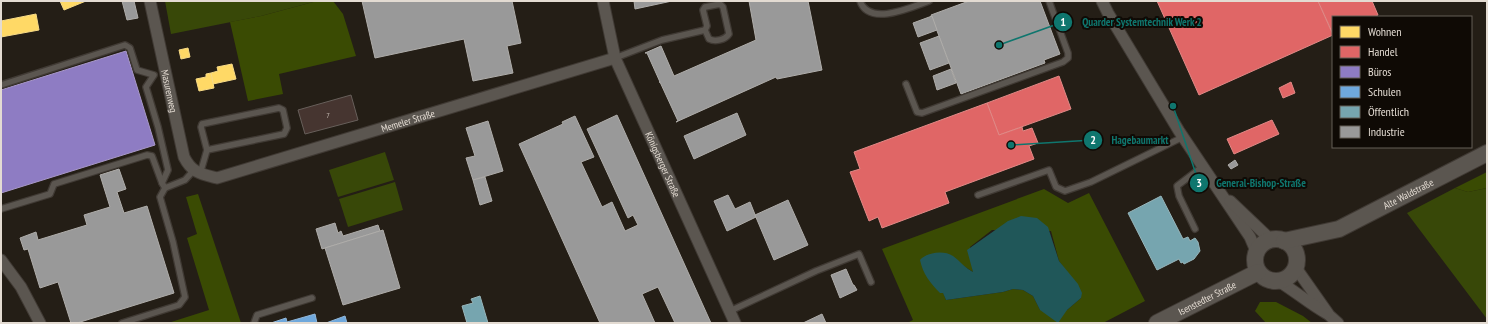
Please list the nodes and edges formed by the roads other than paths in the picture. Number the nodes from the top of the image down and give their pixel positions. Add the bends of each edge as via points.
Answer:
1 (150, 1) edge
2 (603, 1) edge
3 (860, 1) edge
4 (929, 1) edge
5 (1049, 1) edge
6 (1102, 1) edge
7 (705, 30) junction
8 (615, 58) junction
9 (166, 73) junction
10 (154, 75) junction
11 (906, 84) dead end
12 (1, 85) edge
13 (1183, 137) junction
14 (207, 150) junction
15 (1487, 153) edge
16 (1202, 167) junction
17 (197, 172) junction
18 (163, 186) junction
19 (1216, 188) junction
20 (978, 195) dead end
21 (1, 209) edge
22 (1195, 229) dead end
23 (1329, 233) junction
24 (1278, 240) junction
25 (1256, 251) junction
26 (1, 260) edge
27 (1296, 261) junction
28 (1258, 272) junction
29 (871, 282) dead end
30 (1280, 282) junction
31 (312, 298) dead end
32 (730, 311) junction
33 (1329, 314) junction
34 (40, 323) edge
35 (122, 323) edge
36 (254, 323) edge
37 (735, 323) edge
38 (1157, 323) edge
39 (1338, 323) edge

1 - 9 street, Masurenweg
2 - 8 street, Königsberger Straße
3 - 4 lane via 867,10 882,14 893,14
5 - 11 lane via 1068,53 1068,58 1063,62 922,113 917,112
6 - 13 street
7 - 7 lane via 709,39 713,41 726,38 730,34 720,4 705,7 703,10 707,26
7 - 8 lane via 662,40
8 - 17 street, Memeler Straße via 217,178
8 - 32 street, Königsberger Straße
9 - 10 lane
9 - 17 street, Masurenweg via 184,157 190,168
10 - 12 lane via 137,70 130,48 125,45
10 - 18 lane via 146,87 168,170
13 - 16 street
13 - 20 lane via 1091,182 1065,191 1056,187 1049,170
14 - 14 lane via 202,124 279,108 283,110 287,128 284,134
14 - 17 lane
15 - 23 street, Alte Waldstraße
16 - 19 street
16 - 22 lane via 1177,186 1179,196
17 - 18 lane via 185,180
18 - 21 lane via 152,156 146,154 54,184 50,194
18 - 35 lane via 160,197 185,297 179,305
19 - 24 street
19 - 25 street via 1250,237
23 - 24 street, Alte Waldstraße
23 - 27 street, Alte Waldstraße
24 - 25 street via 1260,246
24 - 27 street via 1294,248
25 - 28 street via 1254,262
26 - 34 street via 21,287
27 - 30 street via 1290,277
27 - 33 street
28 - 30 street via 1268,280
28 - 38 street, Isenstedter Straße
29 - 32 lane via 859,254
30 - 33 street via 1294,290 1310,305
31 - 36 lane via 257,315
32 - 37 street, Königsberger Straße
33 - 39 street

